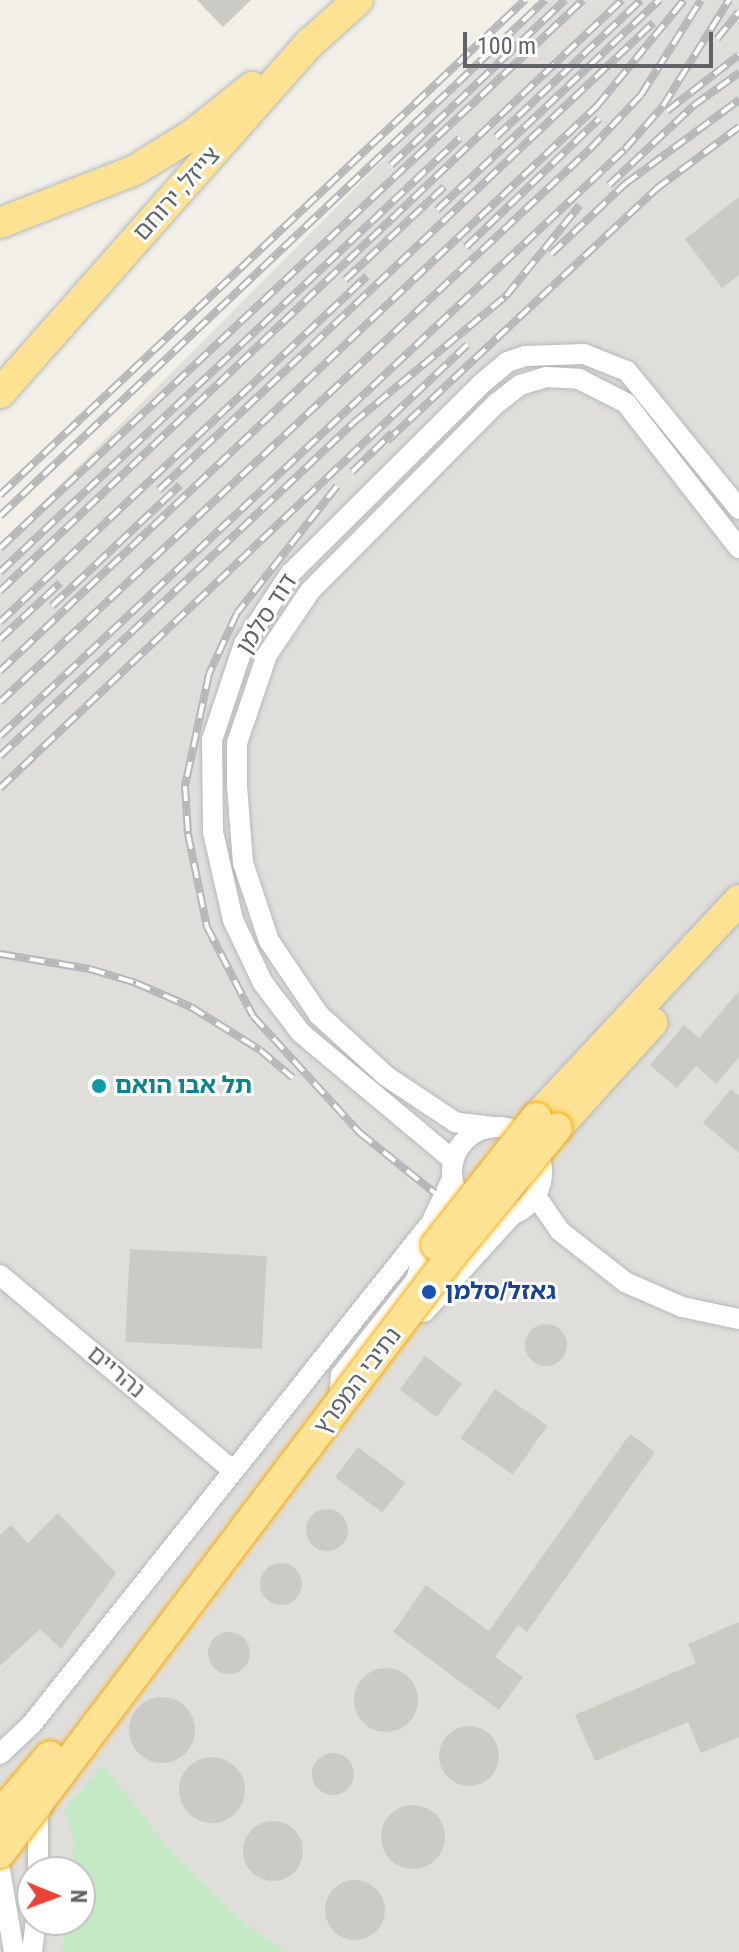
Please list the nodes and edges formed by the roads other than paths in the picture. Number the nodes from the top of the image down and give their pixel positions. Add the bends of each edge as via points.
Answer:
1 (358, 0) edge
2 (311, 42) junction
3 (0, 223) edge
4 (0, 393) edge
5 (739, 509) edge
6 (739, 548) edge
7 (739, 894) edge
8 (739, 900) edge
9 (728, 926) edge
10 (546, 1123) junction
11 (493, 1127) junction
12 (453, 1170) junction
13 (535, 1195) junction
14 (513, 1214) junction
15 (431, 1223) junction
16 (0, 1275) edge
17 (739, 1319) edge
18 (340, 1406) junction
19 (231, 1469) junction
20 (0, 1754) edge
21 (0, 1815) edge
22 (0, 1853) edge
23 (38, 1856) edge
24 (0, 1870) edge
25 (14, 1952) edge

1 - 2 highway, צייזל, ירוחם
2 - 3 highway via 162,154
2 - 4 highway, צייזל, ירוחם
5 - 12 street, דוד סלמן via 627,371 584,354 525,356 507,362 480,385 290,574 244,644 212,740 213,832 233,920 263,983 301,1033 370,1095 441,1144
6 - 11 street, דוד סלמן via 620,398 579,379 546,377 520,385 475,425 310,591 267,655 237,743 237,785 243,863 269,941 319,1015 386,1076 455,1122
7 - 9 highway
8 - 9 highway, נתיבי המפרץ
9 - 10 highway, נתיבי המפרץ
10 - 21 highway, נתיבי המפרץ, bridge
10 - 22 highway, נתיבי המפרץ, bridge
11 - 12 street via 468,1137
11 - 13 street via 520,1133 538,1154 541,1182
12 - 14 street via 475,1211 487,1216
12 - 15 street
13 - 14 street
13 - 17 street via 560,1231 625,1282 682,1307
14 - 18 street
15 - 18 street via 416,1280 341,1375
15 - 19 street
16 - 19 street, נהריים
18 - 23 street via 49,1793 38,1815
19 - 20 street via 31,1725
24 - 25 street

